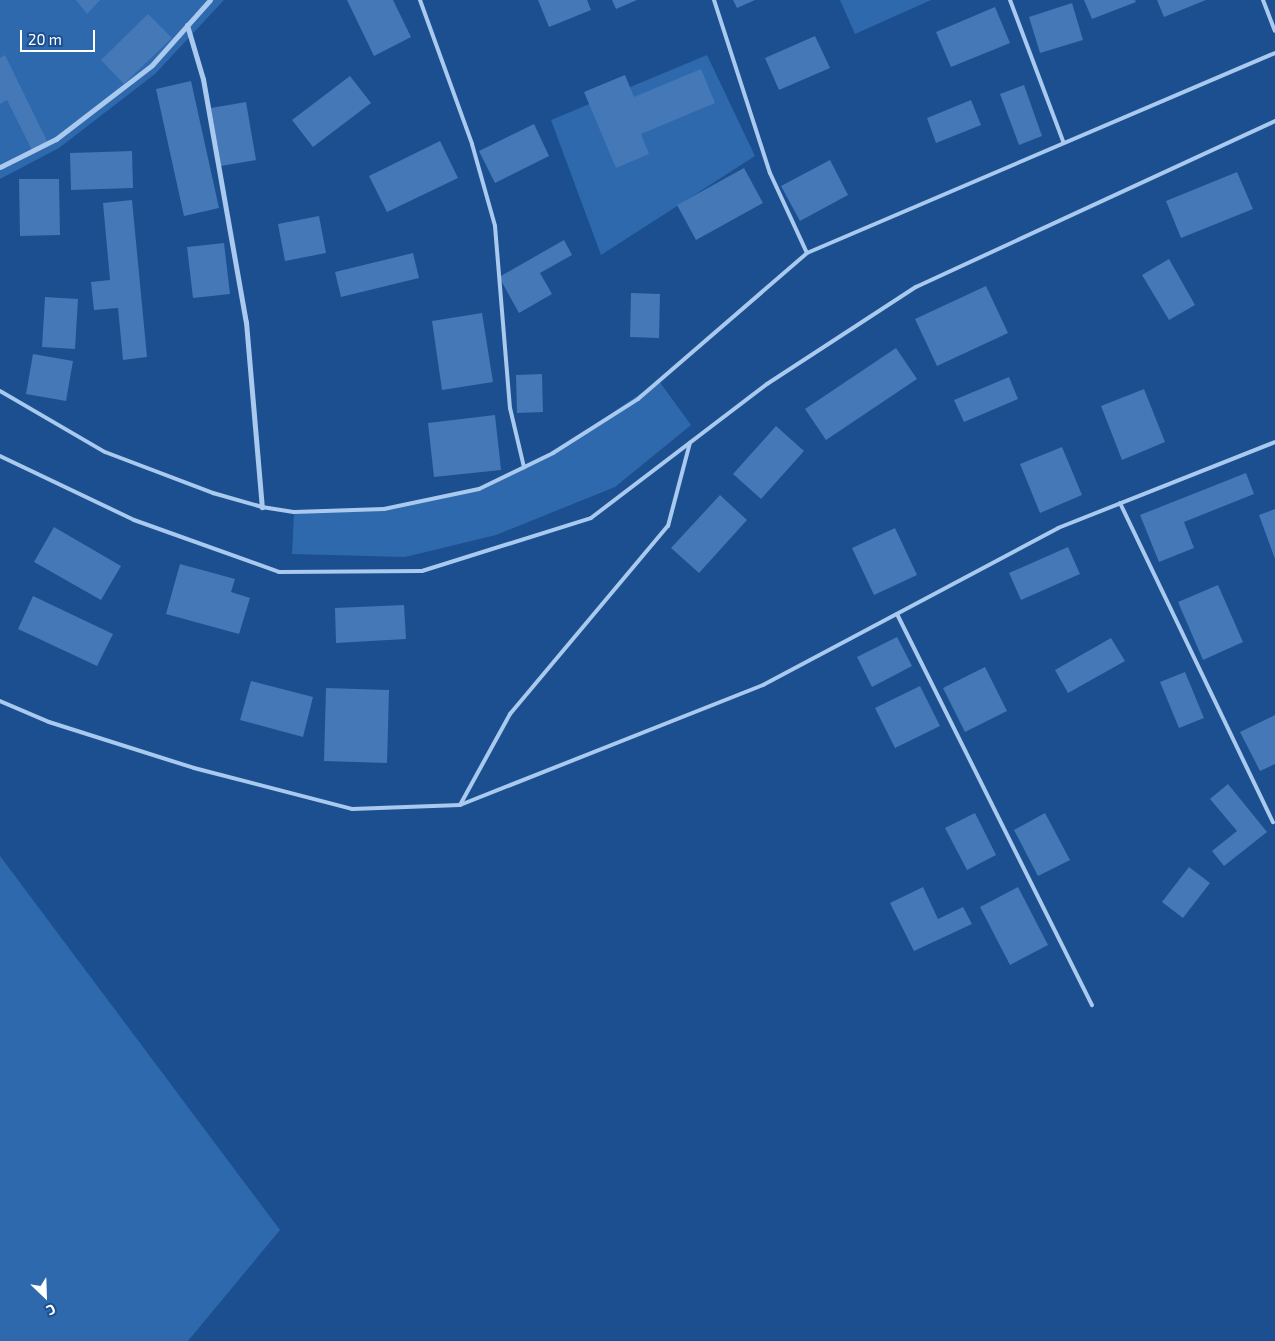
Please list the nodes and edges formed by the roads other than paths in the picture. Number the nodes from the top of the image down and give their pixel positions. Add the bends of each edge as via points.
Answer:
1 (210, 0) edge
2 (420, 0) edge
3 (714, 0) edge
4 (1010, 0) edge
5 (1263, 0) edge
6 (187, 25) junction
7 (1275, 31) edge
8 (1275, 53) edge
9 (1275, 121) edge
10 (1063, 141) junction
11 (0, 167) edge
12 (807, 253) junction
13 (0, 391) edge
14 (1275, 442) edge
15 (690, 443) junction
16 (0, 456) edge
17 (524, 467) junction
18 (1120, 503) junction
19 (262, 507) junction
20 (897, 614) junction
21 (0, 701) edge
22 (460, 805) junction
23 (1273, 822) dead end
24 (1092, 1005) dead end

1 - 6 street
2 - 17 lane via 472,144 495,226 510,408
3 - 12 lane via 770,173
4 - 10 lane
5 - 7 lane
6 - 11 street via 152,65 56,139
6 - 19 street via 203,79 246,322
8 - 10 lane
9 - 15 lane via 916,287 767,384
10 - 12 lane
12 - 17 lane via 638,399
13 - 19 lane via 105,452 213,493
14 - 18 lane
15 - 16 lane via 591,518 422,571 279,572 134,520
15 - 22 lane via 668,526 510,714
17 - 19 lane via 480,489 384,508 294,512
18 - 20 lane via 1058,528
18 - 23 lane
20 - 22 lane via 763,685
20 - 24 lane
21 - 22 lane via 49,722 194,768 352,809

